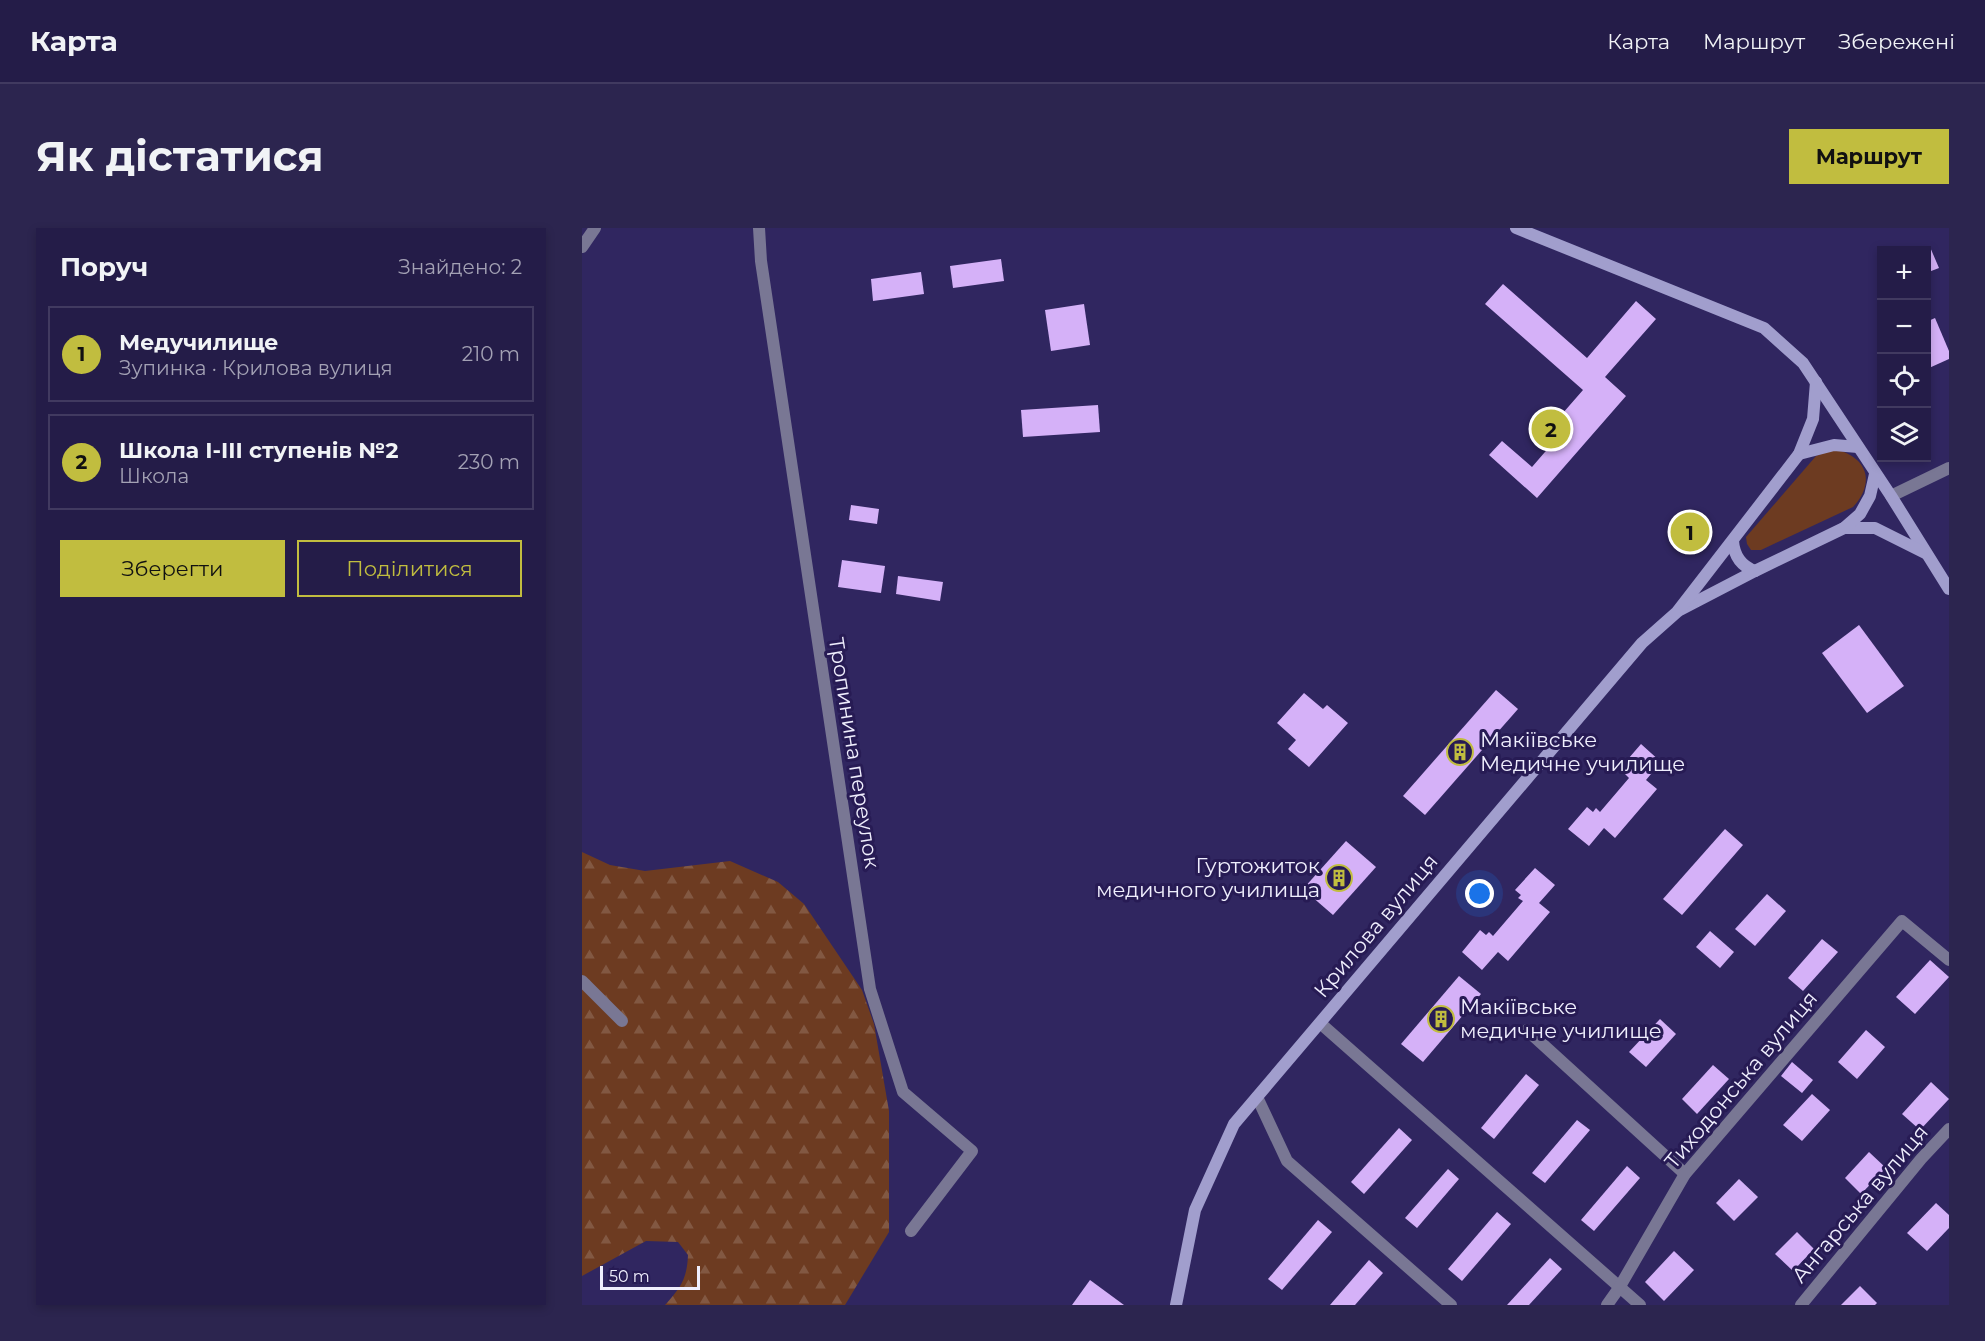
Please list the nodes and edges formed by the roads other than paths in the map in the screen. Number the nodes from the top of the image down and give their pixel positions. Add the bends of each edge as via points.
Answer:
1 (595, 228) edge
2 (759, 228) edge
3 (1516, 228) edge
4 (582, 247) edge
5 (1816, 382) junction
6 (1858, 447) junction
7 (1799, 454) junction
8 (1949, 468) edge
9 (1875, 474) junction
10 (1891, 496) junction
11 (1844, 528) junction
12 (1733, 541) junction
13 (1926, 554) junction
14 (1755, 571) junction
15 (1949, 589) edge
16 (1677, 612) junction
17 (1949, 960) edge
18 (582, 981) edge
19 (622, 1021) dead end
20 (1320, 1023) junction
21 (1527, 1030) dead end
22 (1257, 1097) junction
23 (1949, 1129) edge
24 (1685, 1174) junction
25 (911, 1231) dead end
26 (1619, 1288) junction
27 (1176, 1305) edge
28 (1451, 1305) edge
29 (1606, 1305) edge
30 (1640, 1305) edge
31 (1801, 1305) edge

1 - 4 street
2 - 25 street, Тропинина переулок via 760,261 870,989 903,1092 972,1152
3 - 5 main road via 1764,328 1803,363
5 - 6 main road
5 - 7 main road via 1813,419
6 - 7 main road via 1834,445
6 - 9 main road
7 - 12 main road
8 - 10 street
9 - 10 main road
9 - 11 main road via 1870,496 1860,514
10 - 13 main road
11 - 13 main road via 1875,528
11 - 14 main road
12 - 14 main road via 1734,552 1747,568
12 - 16 main road
13 - 15 main road
14 - 16 main road
16 - 20 main road, Крилова вулиця via 1642,643
17 - 24 street, Тиходонська вулиця via 1902,921
18 - 19 street
20 - 22 main road, Крилова вулиця
20 - 26 street
21 - 24 street
22 - 27 main road, Крилова вулиця via 1234,1124 1196,1210
22 - 28 street via 1287,1161
23 - 31 street, Ангарська вулиця
24 - 26 street, Тиходонська вулиця
26 - 29 street, Тиходонська вулиця
26 - 30 street

